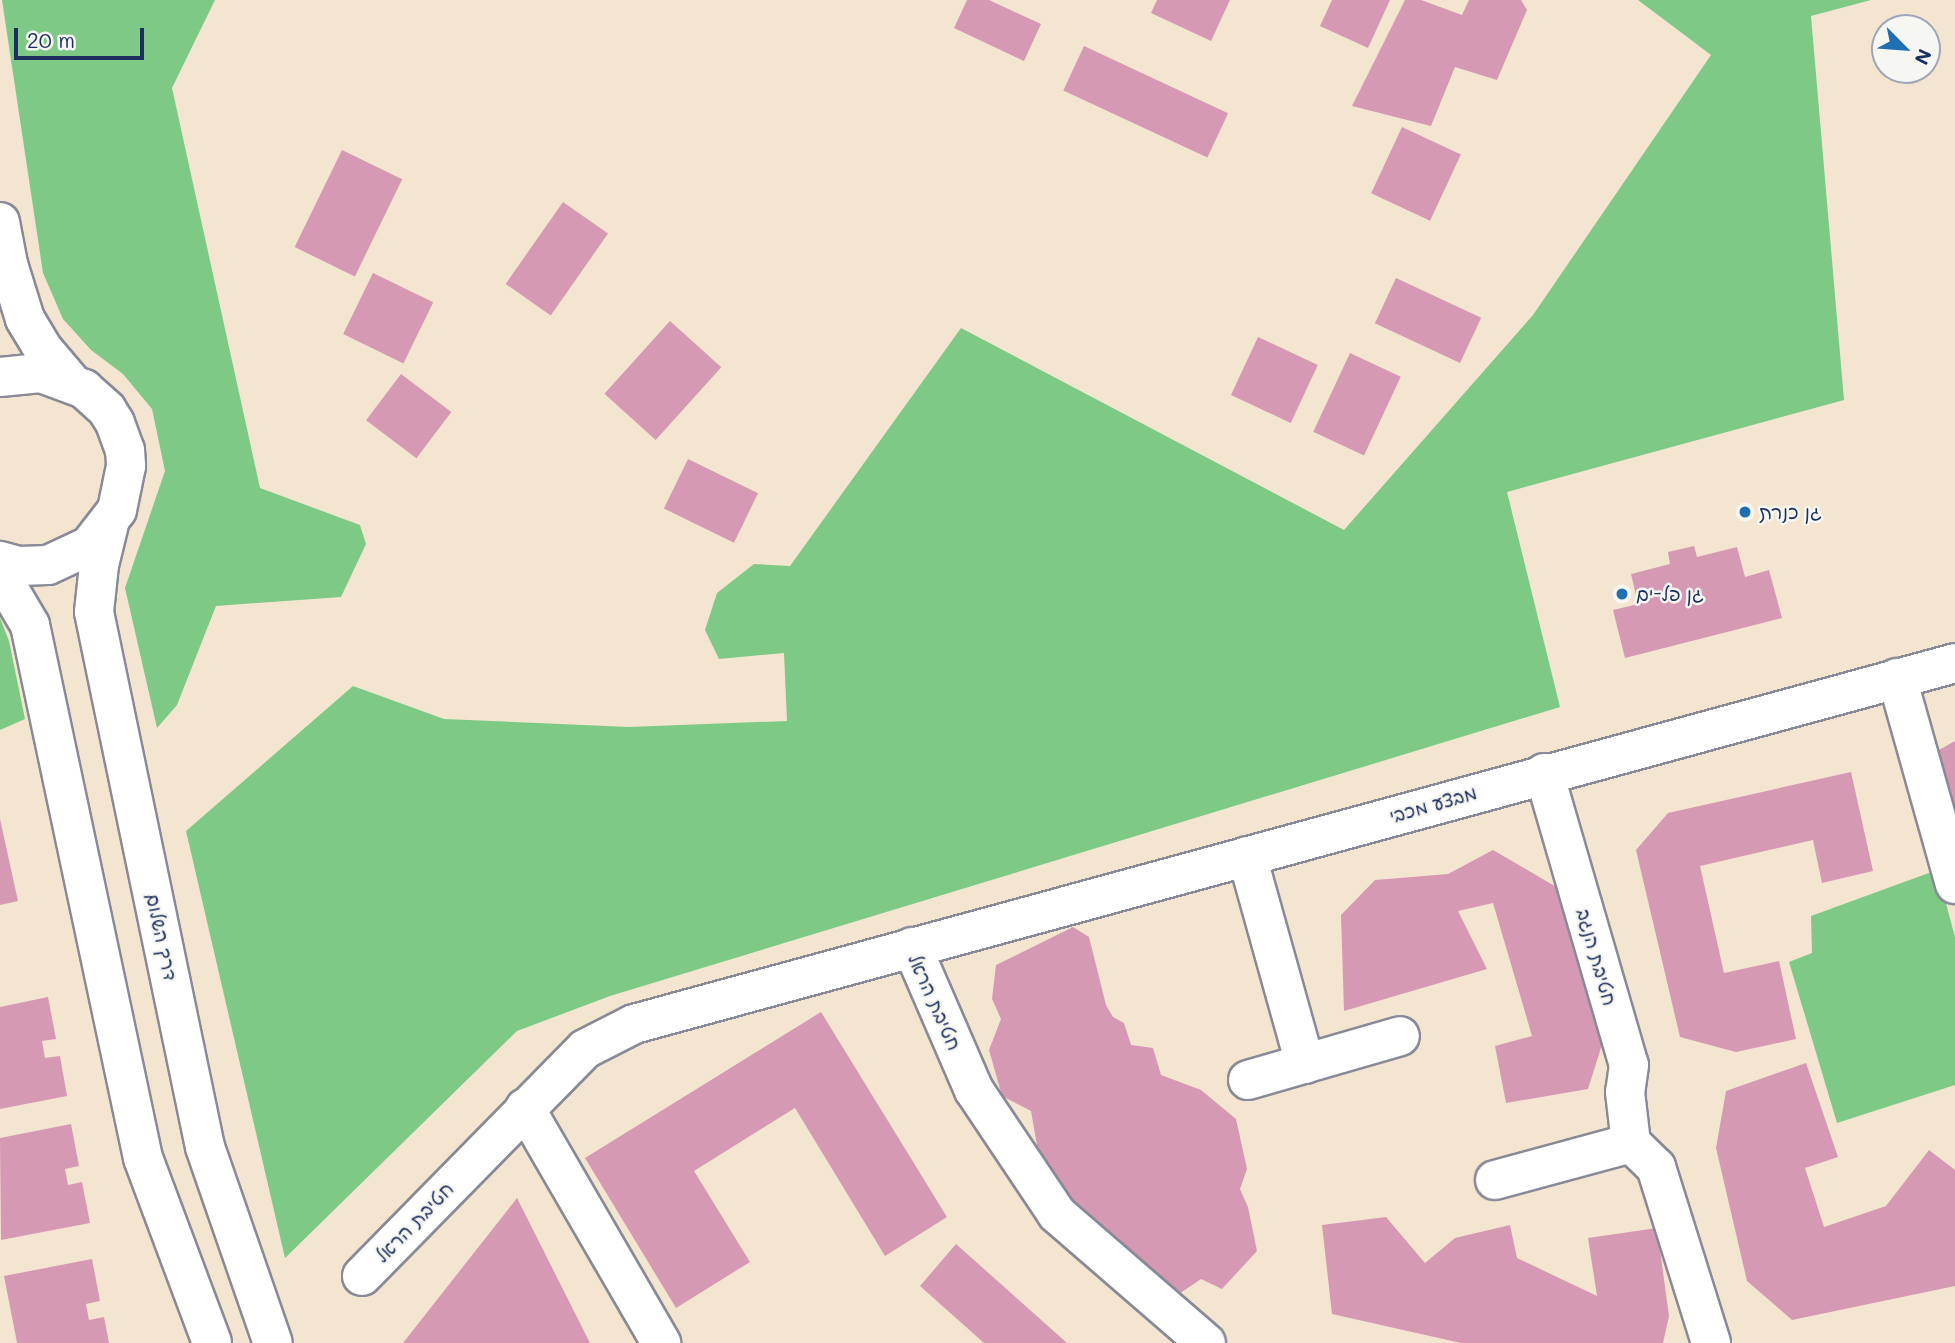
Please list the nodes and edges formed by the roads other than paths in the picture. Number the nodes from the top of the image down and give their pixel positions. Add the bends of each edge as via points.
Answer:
1 (0, 222) edge
2 (0, 377) edge
3 (71, 382) junction
4 (109, 524) junction
5 (0, 561) edge
6 (0, 574) edge
7 (1955, 663) edge
8 (1896, 678) junction
9 (1544, 773) junction
10 (1247, 856) junction
11 (1955, 884) edge
12 (912, 947) junction
13 (1400, 1036) dead end
14 (1305, 1064) junction
15 (1248, 1080) dead end
16 (525, 1108) junction
17 (1631, 1143) junction
18 (1495, 1180) dead end
19 (362, 1276) dead end
20 (212, 1343) edge
21 (273, 1343) edge
22 (661, 1343) edge
23 (1206, 1343) edge
24 (1711, 1343) edge

1 - 3 street via 25,319
2 - 3 street via 26,372
3 - 4 street via 107,410 125,450 123,495
4 - 5 street via 89,546 62,560 33,566
4 - 21 street, דרך השלום via 94,612 205,1147
6 - 20 street via 30,625 143,1158
7 - 8 street, מבצע מכבי
8 - 9 street, מבצע מכבי
8 - 11 street
9 - 10 street, מבצע מכבי
9 - 17 street, חטיבת הנגב via 1629,1065 1625,1092
10 - 12 street, מבצע מכבי
10 - 14 street
12 - 16 street, חטיבת הראל via 634,1024 585,1049
12 - 23 street, חטיבת הראל via 974,1090 1058,1214
13 - 14 street
14 - 15 street
16 - 19 street, חטיבת הראל
16 - 22 street
17 - 18 street
17 - 24 street via 1656,1167

